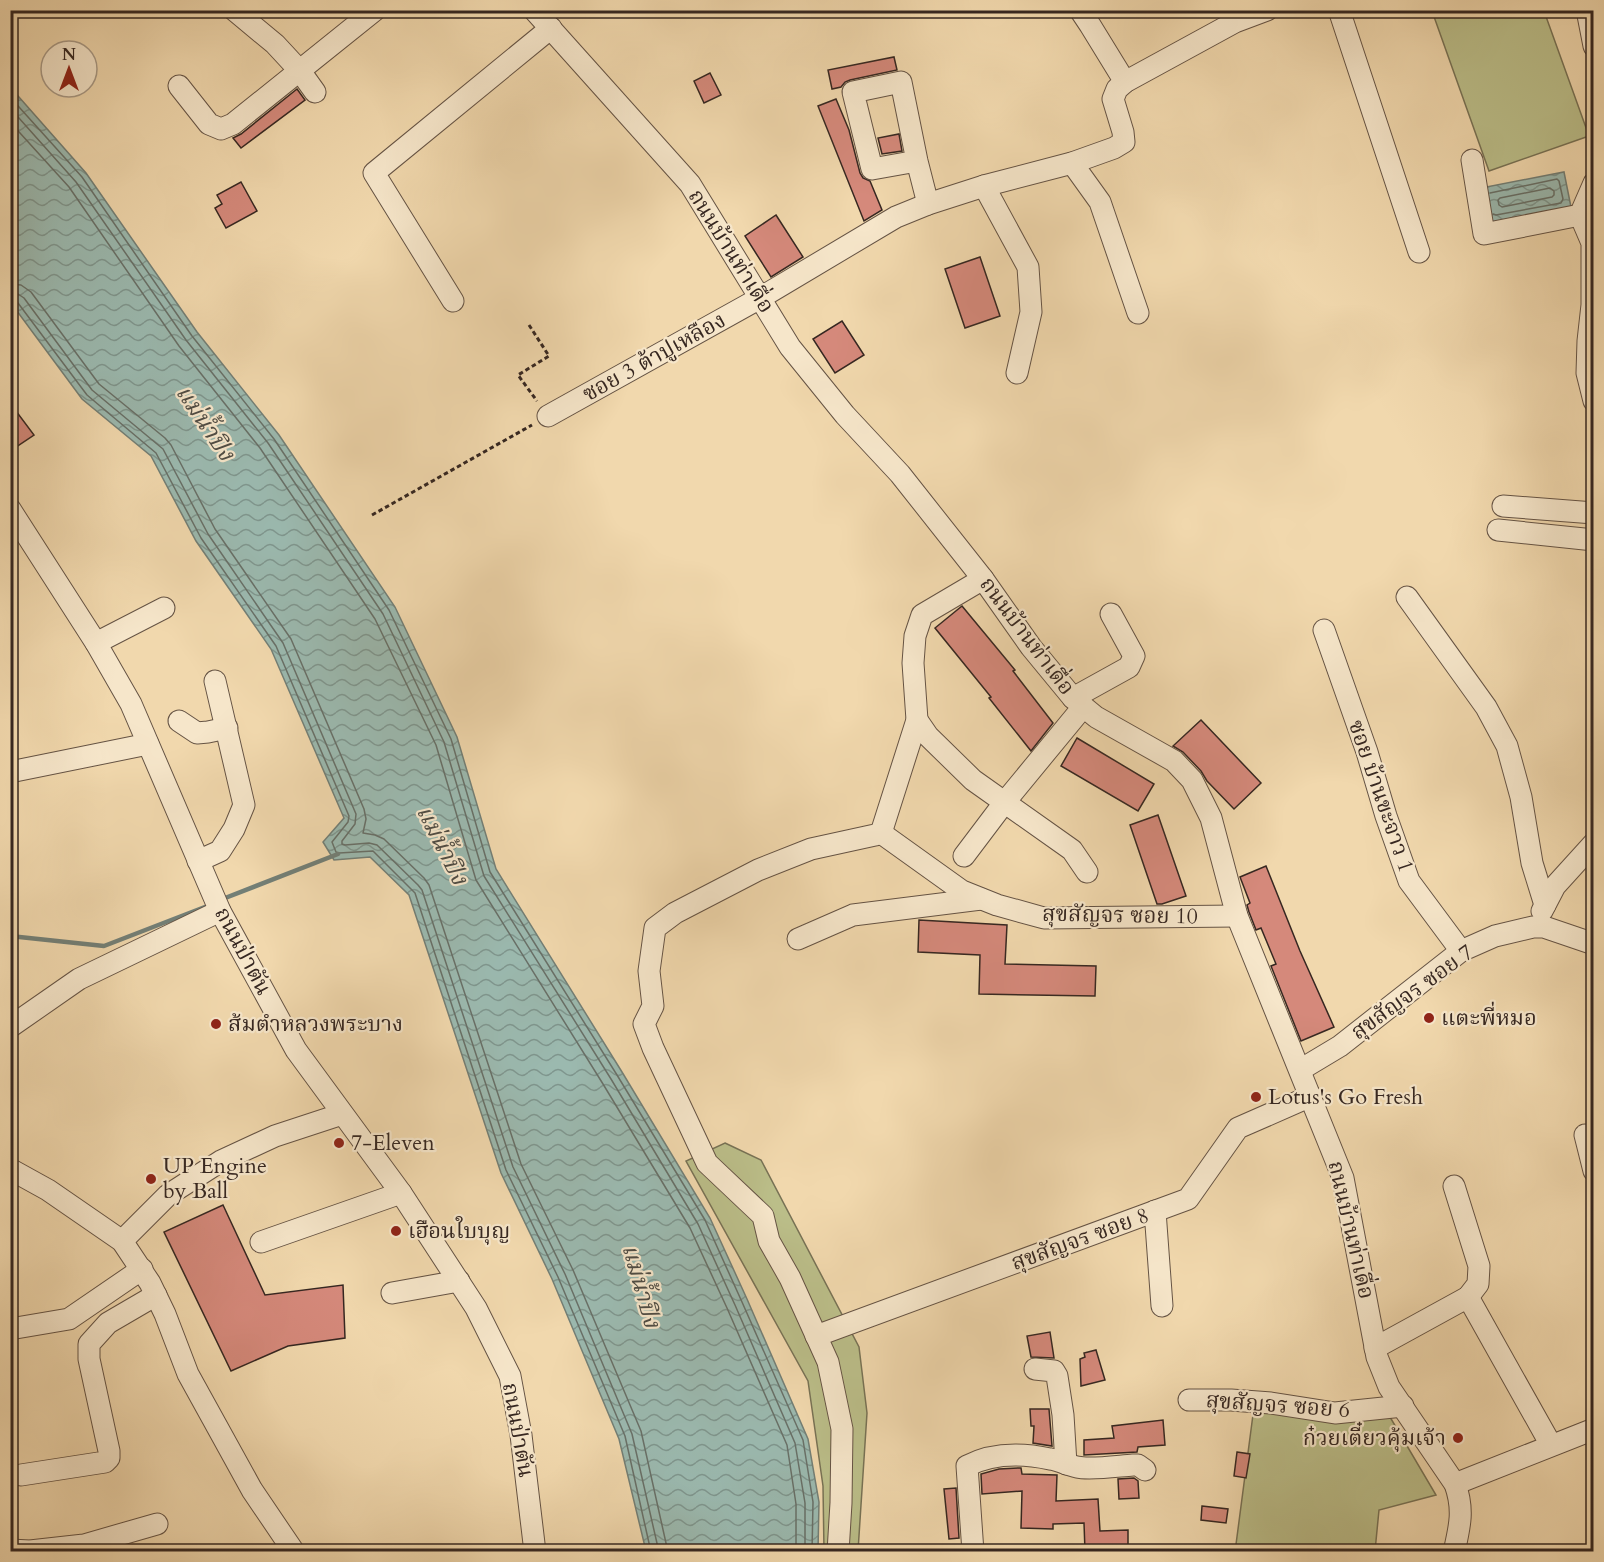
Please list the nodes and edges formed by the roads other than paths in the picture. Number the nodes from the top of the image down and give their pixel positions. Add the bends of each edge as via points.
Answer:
1 (234, 10) edge
2 (375, 10) edge
3 (1080, 10) edge
4 (1267, 10) edge
5 (1340, 10) edge
6 (1587, 10) edge
7 (536, 11) edge
8 (1232, 16) edge
9 (551, 28) junction
10 (1593, 46) edge
11 (300, 71) junction
12 (1125, 82) junction
13 (179, 86) dead end
14 (315, 92) dead end
15 (917, 160) dead end
16 (1472, 160) dead end
17 (1072, 163) junction
18 (1593, 183) edge
19 (984, 186) junction
20 (928, 204) junction
21 (1580, 215) junction
22 (1419, 252) dead end
23 (1593, 291) edge
24 (760, 298) junction
25 (453, 301) dead end
26 (1138, 313) dead end
27 (1017, 373) dead end
28 (1593, 401) edge
29 (548, 416) road end
30 (1503, 506) dead end
31 (10, 509) edge
32 (1593, 513) edge
33 (1498, 530) dead end
34 (1593, 540) edge
35 (983, 579) junction
36 (1407, 597) dead end
37 (164, 608) dead end
38 (1111, 614) dead end
39 (1324, 630) dead end
40 (96, 643) junction
41 (215, 681) dead end
42 (1078, 703) junction
43 (917, 720) junction
44 (179, 722) dead end
45 (226, 728) junction
46 (148, 744) junction
47 (10, 772) edge
48 (1005, 803) junction
49 (880, 833) junction
50 (1593, 843) edge
51 (964, 856) dead end
52 (198, 861) junction
53 (1087, 872) dead end
54 (982, 899) junction
55 (1545, 905) junction
56 (220, 911) junction
57 (1237, 916) junction
58 (1533, 927) junction
59 (798, 939) dead end
60 (1593, 944) edge
61 (1461, 951) junction
62 (1593, 952) edge
63 (10, 1027) edge
64 (1300, 1070) junction
65 (1311, 1096) junction
66 (342, 1114) junction
67 (1585, 1135) dead end
68 (10, 1169) edge
69 (1593, 1171) edge
70 (1454, 1185) dead end
71 (401, 1193) junction
72 (1155, 1211) junction
73 (122, 1241) junction
74 (261, 1242) dead end
75 (142, 1269) junction
76 (459, 1281) junction
77 (392, 1293) dead end
78 (156, 1295) junction
79 (1468, 1297) junction
80 (1162, 1306) dead end
81 (10, 1329) edge
82 (816, 1336) junction
83 (1376, 1348) junction
84 (1035, 1369) dead end
85 (1189, 1400) dead end
86 (1403, 1406) junction
87 (1593, 1430) edge
88 (1551, 1445) junction
89 (1066, 1464) junction
90 (1145, 1470) dead end
91 (21, 1475) dead end
92 (1455, 1484) junction
93 (157, 1524) dead end
94 (10, 1550) edge
95 (294, 1551) edge
96 (535, 1551) edge
97 (838, 1551) edge
98 (973, 1551) edge
99 (1454, 1551) edge

1 - 11 street
2 - 11 street
3 - 12 street
4 - 8 street
5 - 22 street
6 - 10 street
7 - 9 street, ถนนบ้านท่าเดื่อ
8 - 12 street
9 - 24 street, ถนนบ้านท่าเดื่อ via 690,184
9 - 25 street via 374,173
11 - 13 street via 233,124 221,129 209,124
11 - 14 street
12 - 17 street, ซอย 3 ต้าปูเหลือง via 1113,99 1124,142
15 - 20 street
16 - 21 street via 1484,234
17 - 19 street, ซอย 3 ต้าปูเหลือง
17 - 26 street via 1100,202
18 - 21 street
19 - 20 street, ซอย 3 ต้าปูเหลือง
19 - 27 street via 1028,267 1031,312
20 - 24 street, ซอย 3 ต้าปูเหลือง via 896,217
21 - 23 street via 1592,243
23 - 28 street via 1587,373
24 - 29 street, ซอย 3 ต้าปูเหลือง
24 - 35 street, ถนนบ้านท่าเดื่อ via 790,347 900,474
30 - 32 street
31 - 40 street, ถนนป่าตัน
33 - 34 street
35 - 42 street, ถนนบ้านท่าเดื่อ via 1031,647
35 - 43 street via 922,615 915,636 913,663
36 - 55 street via 1486,708 1507,746
37 - 40 street
38 - 42 street via 1134,656 1129,667
39 - 61 street, ซอย บ้านขะจาว 1 via 1409,881
40 - 46 street, ถนนป่าตัน via 131,704
41 - 45 street
42 - 48 street
42 - 57 street, ถนนบ้านท่าเดื่อ via 1174,761 1192,780 1210,818
43 - 48 street via 973,780
43 - 49 street
44 - 45 street via 197,733
45 - 52 street via 244,805 220,851
46 - 47 street
46 - 52 street, ถนนป่าตัน
48 - 51 street
48 - 53 street via 1072,850
49 - 54 street, สุขสัญจร ซอย 10 via 962,891
49 - 82 street via 811,849 758,870 675,914 655,928 649,971 653,1006 644,1024 653,1048 707,1163 763,1215 769,1241
50 - 55 street via 1555,886
52 - 56 street, ถนนป่าตัน
54 - 57 street, สุขสัญจร ซอย 10 via 1044,918
54 - 59 street via 853,915
55 - 58 street
56 - 63 street via 79,979
56 - 66 street, ถนนป่าตัน via 297,1050
57 - 64 street, ถนนบ้านท่าเดื่อ
58 - 60 street
58 - 61 street, สุขสัญจร ซอย 7 via 1495,936
58 - 62 street via 1540,934
61 - 64 street, สุขสัญจร ซอย 7 via 1340,1046
64 - 65 street, ถนนบ้านท่าเดื่อ
65 - 72 street, สุขสัญจร ซอย 8 via 1238,1128 1188,1199
65 - 83 street, ถนนบ้านท่าเดื่อ via 1343,1178
66 - 71 street, ถนนป่าตัน
66 - 73 street via 275,1136 221,1161 168,1195
67 - 69 street
68 - 73 street
70 - 79 street via 1479,1266 1478,1284
71 - 74 street
71 - 76 street, ถนนป่าตัน
72 - 80 street
72 - 82 street, สุขสัญจร ซอย 8
73 - 75 street
75 - 78 street
75 - 81 street via 69,1319
76 - 77 street
76 - 96 street, ถนนป่าตัน via 510,1376
78 - 91 street via 108,1323 89,1344 109,1458 105,1462
78 - 95 street via 188,1374 252,1490
79 - 83 street
79 - 88 street
82 - 97 street via 828,1362 843,1429
83 - 86 street, ถนนบ้านท่าเดื่อ via 1389,1387
84 - 89 street via 1054,1371 1057,1376
85 - 86 street, สุขสัญจร ซอย 6 via 1271,1403 1335,1413
86 - 92 street, ถนนบ้านท่าเดื่อ
87 - 88 street
88 - 92 street
89 - 90 street via 1138,1465
89 - 98 street via 1025,1455 992,1456 967,1466
92 - 99 street, ถนนบ้านท่าเดื่อ via 1460,1498 1460,1527
93 - 94 street via 84,1545

